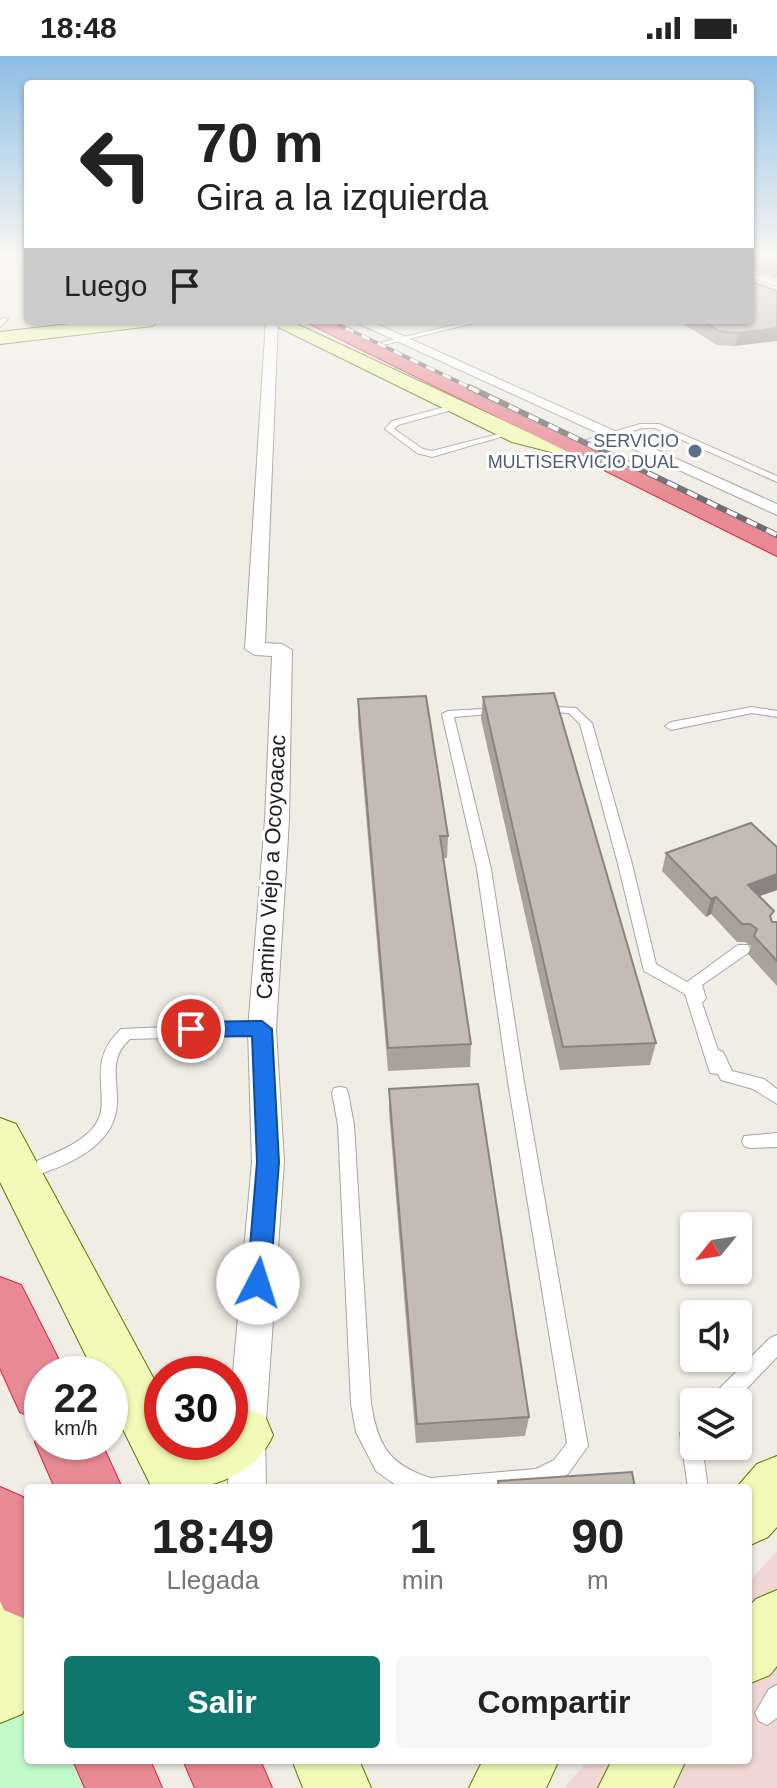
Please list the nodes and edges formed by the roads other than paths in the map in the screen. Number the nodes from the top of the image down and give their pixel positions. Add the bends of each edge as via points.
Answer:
1 (272, 336) edge
2 (307, 336) edge
3 (326, 336) edge
4 (345, 336) edge
5 (395, 336) edge
6 (410, 336) edge
7 (400, 338) junction
8 (367, 347) junction
9 (427, 378) junction
10 (456, 406) junction
11 (510, 433) junction
12 (615, 434) junction
13 (578, 450) junction
14 (777, 479) edge
15 (777, 510) edge
16 (738, 528) junction
17 (777, 547) edge
18 (777, 556) edge
19 (777, 714) edge
20 (671, 726) dead end
21 (743, 949) dead end
22 (262, 1029) junction
23 (720, 1067) junction
24 (340, 1093) dead end
25 (777, 1097) edge
26 (0, 1137) edge
27 (777, 1140) edge
28 (750, 1141) dead end
29 (43, 1166) dead end
30 (0, 1304) edge
31 (777, 1344) edge
32 (25, 1356) edge
33 (734, 1388) edge
34 (248, 1410) edge
35 (76, 1460) edge
36 (207, 1460) edge
37 (246, 1460) edge
38 (694, 1460) edge
39 (176, 1476) edge
40 (87, 1484) edge
41 (247, 1484) edge
42 (417, 1484) edge
43 (478, 1484) edge
44 (697, 1484) edge
45 (777, 1484) edge
46 (752, 1512) edge
47 (0, 1520) edge
48 (24, 1577) edge
49 (24, 1607) edge
50 (777, 1620) edge
51 (752, 1648) edge
52 (0, 1692) edge
53 (113, 1764) edge
54 (223, 1764) edge
55 (326, 1764) edge
56 (523, 1764) edge
57 (651, 1764) edge
58 (124, 1788) edge
59 (234, 1788) edge
60 (338, 1788) edge
61 (502, 1788) edge
62 (631, 1788) edge

1 - 22 street, Camino Viejo a Ocoyoacac via 255,649 282,650
2 - 10 main road
3 - 9 highway
4 - 8 highway
5 - 7 street
6 - 7 lane
7 - 8 lane
7 - 12 street
8 - 9 highway
9 - 13 highway
10 - 11 main road
10 - 11 lane via 389,429 432,454
11 - 13 main road
12 - 13 lane
12 - 14 lane via 656,426
12 - 15 street
13 - 16 highway
16 - 17 highway
16 - 18 main road
19 - 20 lane via 752,710
21 - 23 lane via 694,983
22 - 29 lane via 126,1033 106,1062 107,1119 101,1131
22 - 34 street, Camino Viejo a Ocoyoacac via 268,1162
23 - 25 lane
23 - 43 lane via 691,991 649,967 580,715 564,708 448,714 484,869 578,1446 561,1467 538,1479
24 - 42 lane via 366,1432 383,1464
26 - 39 main road
27 - 28 lane
30 - 32 highway
31 - 33 lane
35 - 40 highway
36 - 39 main road
37 - 41 street, Camino Viejo a Ocoyoacac
38 - 44 lane
45 - 46 main road
47 - 48 highway
49 - 52 main road via 17,1661
50 - 51 main road
53 - 58 highway
54 - 59 highway
55 - 60 main road
56 - 61 main road
57 - 62 main road

